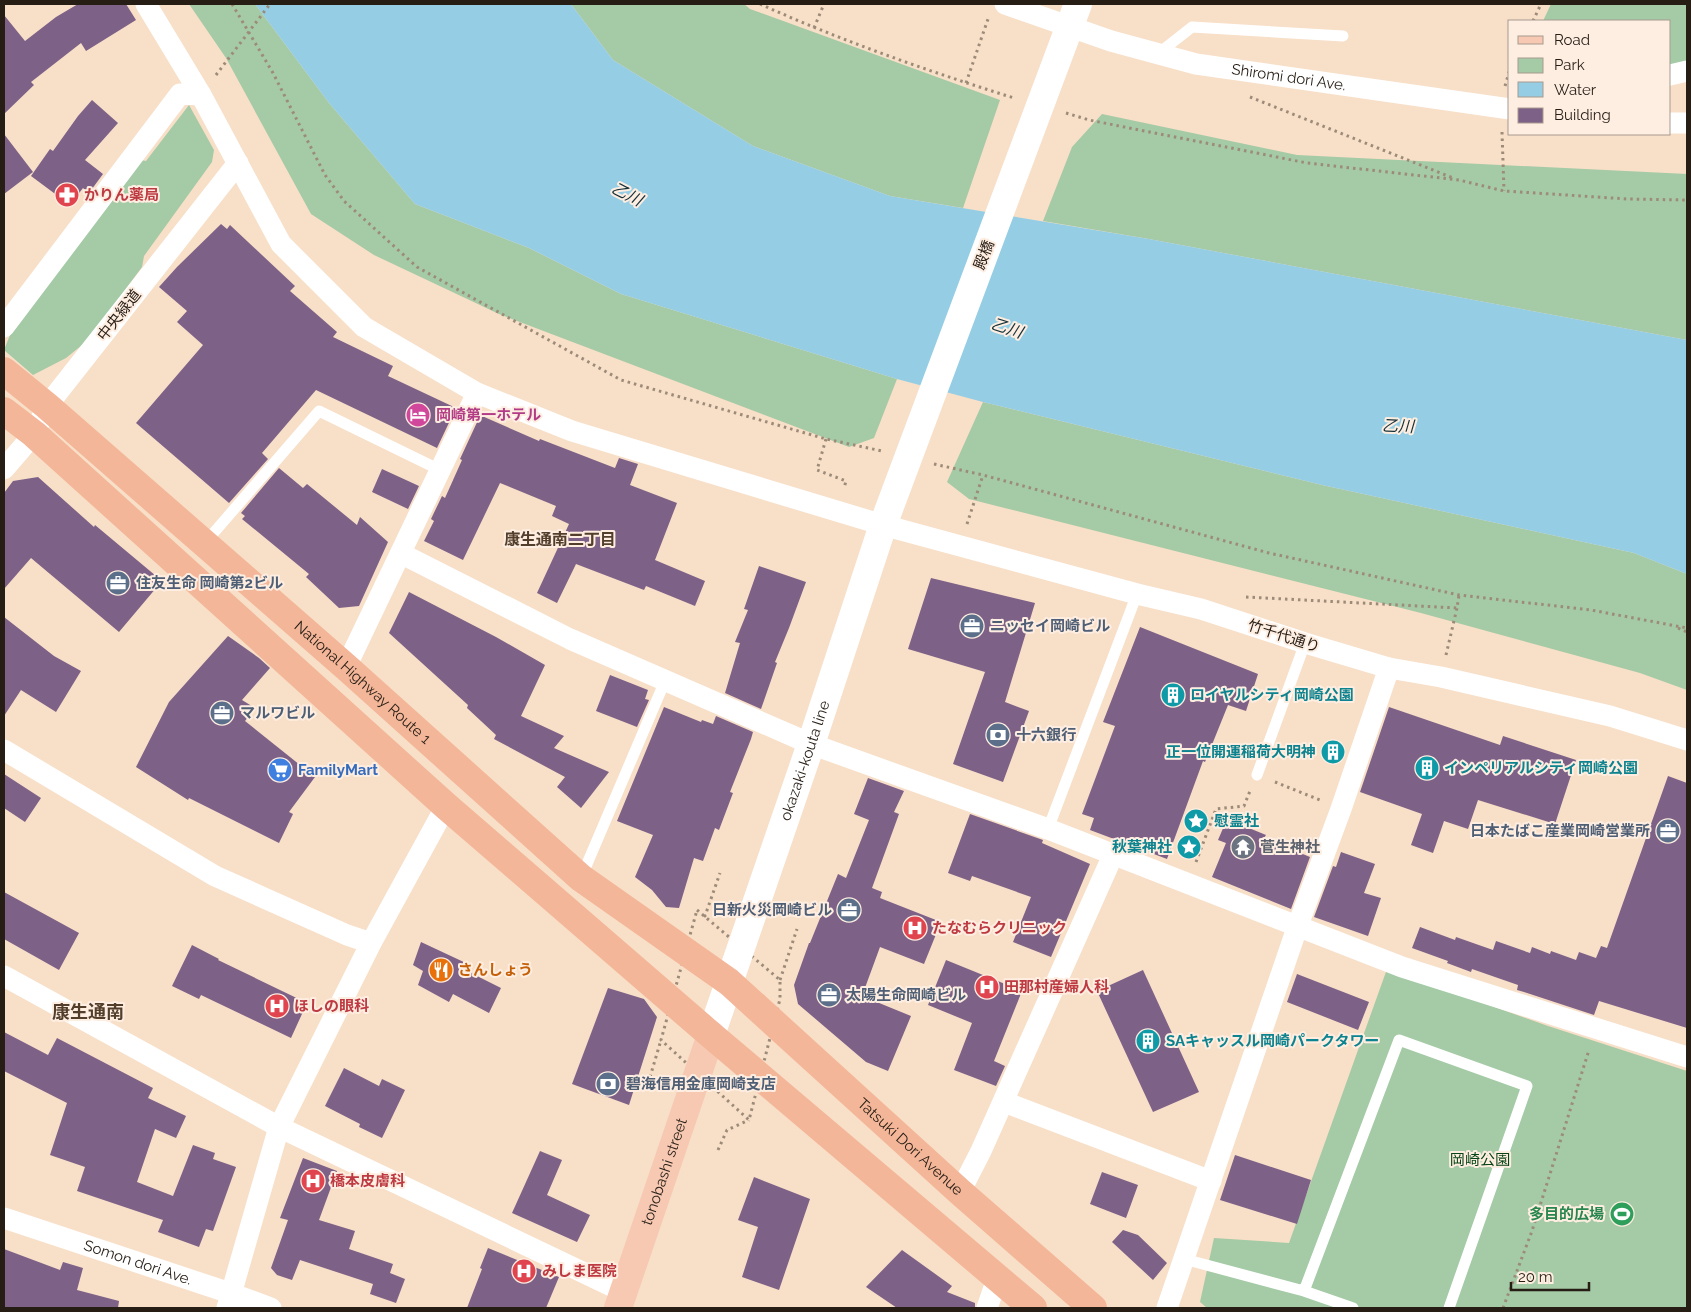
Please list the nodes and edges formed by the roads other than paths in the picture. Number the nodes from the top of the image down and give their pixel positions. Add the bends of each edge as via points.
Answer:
1 (146, 4) edge
2 (998, 8) edge
3 (1074, 15) edge
4 (1343, 36) dead end
5 (1159, 54) junction
6 (1687, 71) edge
7 (1671, 75) edge
8 (201, 95) junction
9 (1505, 108) edge
10 (1671, 123) edge
11 (1687, 123) edge
12 (238, 163) junction
13 (4, 327) edge
14 (4, 372) edge
15 (477, 393) junction
16 (47, 406) junction
17 (4, 411) edge
18 (34, 434) junction
19 (4, 469) edge
20 (440, 470) junction
21 (898, 485) joint
22 (883, 525) junction
23 (204, 544) junction
24 (402, 554) junction
25 (1137, 594) junction
26 (1305, 643) junction
27 (346, 667) junction
28 (1389, 668) junction
29 (665, 681) junction
30 (1687, 740) edge
31 (811, 744) junction
32 (4, 750) edge
33 (1256, 775) road end
34 (446, 806) junction
35 (1048, 829) junction
36 (1113, 855) junction
37 (581, 878) junction
38 (1298, 925) junction
39 (371, 943) junction
40 (4, 976) edge
41 (729, 982) junction
42 (711, 1035) junction
43 (1687, 1057) edge
44 (1004, 1102) junction
45 (279, 1127) junction
46 (1210, 1181) junction
47 (960, 1192) junction
48 (4, 1218) edge
49 (1184, 1259) junction
50 (998, 1279) junction
51 (1304, 1291) junction
52 (228, 1300) edge
53 (621, 1300) edge
54 (272, 1308) edge
55 (987, 1308) edge
56 (1033, 1308) edge
57 (1093, 1308) edge
58 (1167, 1308) edge
59 (1353, 1308) edge
60 (1449, 1308) edge

1 - 8 street, 竹千代通り
2 - 3 street, Shiromi dori Ave.
3 - 5 street, Shiromi dori Ave. via 1111,41
3 - 21 main road, 殿橋
4 - 5 lane via 1192,27
5 - 9 street, Shiromi dori Ave. via 1196,64
6 - 7 street
8 - 12 street, 竹千代通り
8 - 13 street via 180,94
10 - 11 street
12 - 15 street, 竹千代通り via 281,244 364,327
12 - 16 street, 中央緑道
14 - 16 highway, National Highway Route 1
15 - 20 street
15 - 22 street, 竹千代通り via 572,431
16 - 18 street, 中央緑道
16 - 23 highway, National Highway Route 1
17 - 18 highway
18 - 19 street, 中央緑道
18 - 34 highway
20 - 23 lane via 319,411
20 - 24 street
21 - 22 main road, okazaki-kouta line
22 - 25 street, 竹千代通り
22 - 31 main road, okazaki-kouta line
23 - 27 highway, National Highway Route 1
24 - 27 street
24 - 29 street via 570,639
25 - 26 street, 竹千代通り via 1201,609
25 - 35 lane
26 - 28 street, 竹千代通り
26 - 33 lane
27 - 37 highway, National Highway Route 1
28 - 30 street, 竹千代通り via 1610,716
28 - 38 street
29 - 31 street
29 - 37 lane
31 - 35 street
31 - 41 main road, okazaki-kouta line
32 - 39 street via 215,876 347,936
34 - 39 street
34 - 42 highway
35 - 36 street
36 - 38 street
36 - 44 street
37 - 41 highway, National Highway Route 1
38 - 43 street via 1402,967
38 - 46 street
39 - 45 street
40 - 45 street
41 - 42 main road, okazaki-kouta line
41 - 47 highway, Tatsuki Dori Avenue
42 - 50 highway
42 - 53 main road, tonobashi street
44 - 46 street
44 - 47 street
45 - 52 street
45 - 53 street
46 - 49 street
47 - 57 highway, Tatsuki Dori Avenue
48 - 52 street, Somon dori Ave.
49 - 51 lane
49 - 58 street
50 - 55 street
50 - 56 highway
51 - 59 lane
51 - 60 lane via 1399,1040 1527,1086
52 - 54 street, Somon dori Ave.

